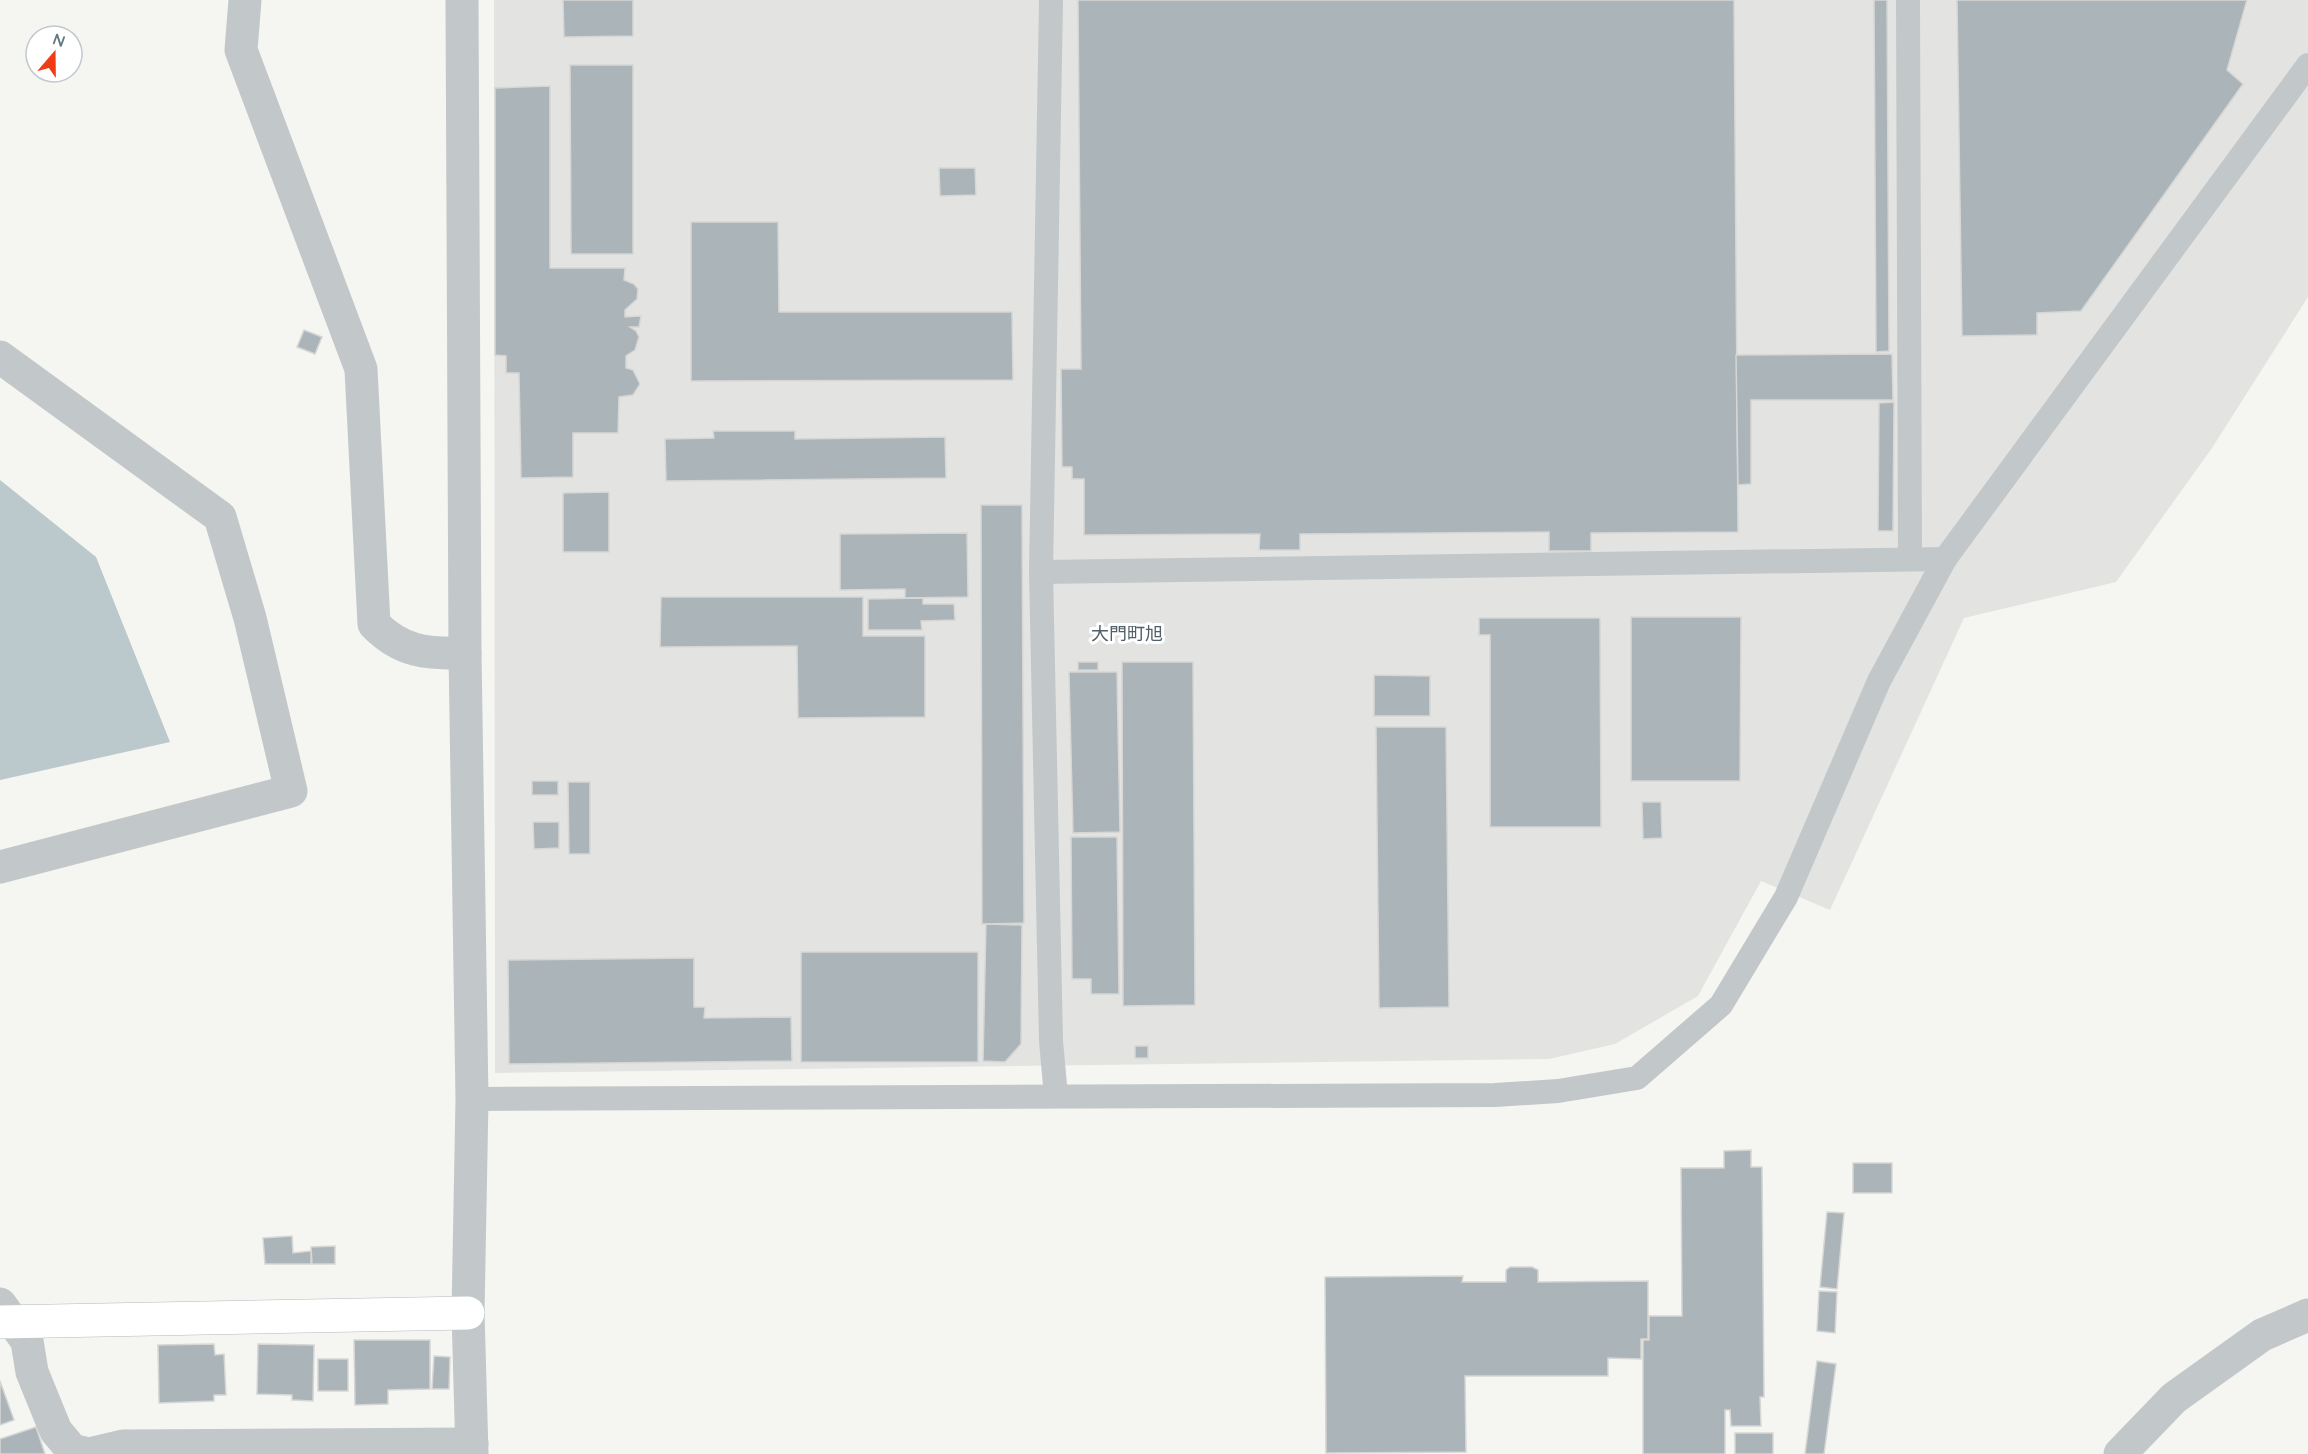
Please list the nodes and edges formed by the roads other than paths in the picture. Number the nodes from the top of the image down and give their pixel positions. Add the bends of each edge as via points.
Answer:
1 (245, 0) edge
2 (462, 0) edge
3 (1051, 0) edge
4 (1908, 0) edge
5 (2308, 65) edge
6 (0, 357) edge
7 (1910, 559) junction
8 (1945, 559) junction
9 (1041, 572) junction
10 (465, 653) junction
11 (0, 867) edge
12 (1056, 1096) junction
13 (472, 1099) junction
14 (468, 1313) junction
15 (3, 1315) edge
16 (2308, 1315) edge
17 (472, 1449) edge
18 (2120, 1454) edge

1 - 10 street via 241,50 361,369 374,624 388,639 405,647 435,654
2 - 10 street
3 - 9 lane
4 - 7 lane
5 - 8 lane
6 - 11 street via 220,517 250,618 291,791
7 - 8 lane
7 - 9 lane
8 - 12 lane via 1879,681 1786,897 1721,1005 1637,1078 1558,1091 1495,1095
9 - 12 lane via 1051,1041
10 - 13 street
12 - 13 lane
13 - 14 street
14 - 15 street
14 - 17 street
15 - 17 street via 27,1341 32,1372 56,1431 72,1450 89,1454 123,1446
16 - 18 street via 2262,1335 2174,1398

